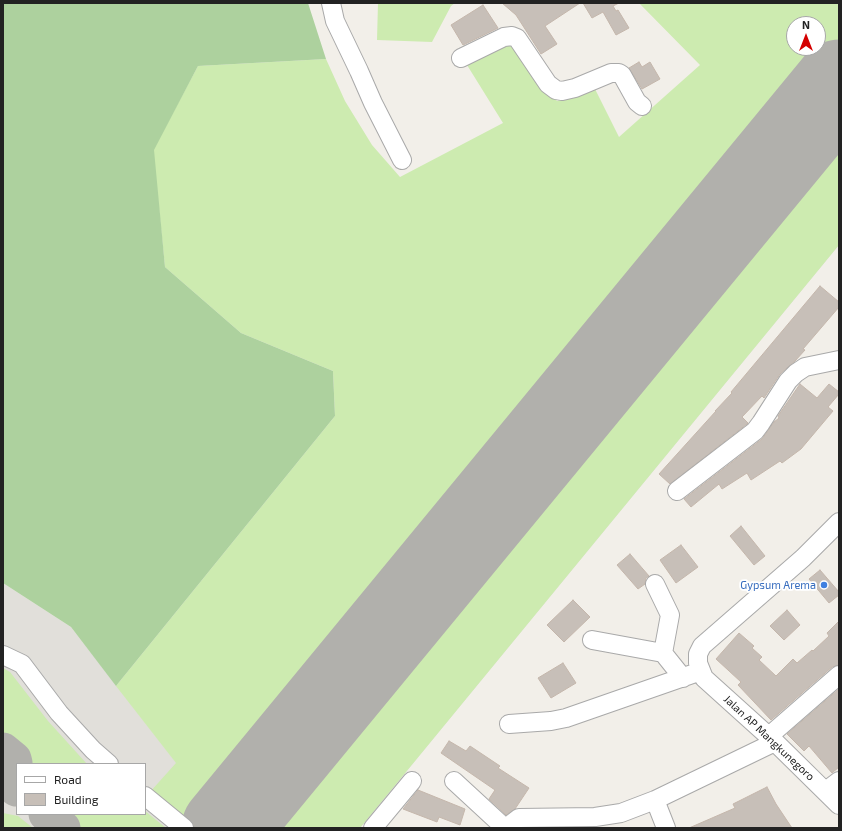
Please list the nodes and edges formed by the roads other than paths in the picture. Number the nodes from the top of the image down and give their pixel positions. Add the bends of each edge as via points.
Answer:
1 (331, 3) edge
2 (461, 58) dead end
3 (642, 106) dead end
4 (402, 160) dead end
5 (839, 360) edge
6 (677, 491) dead end
7 (839, 522) edge
8 (655, 584) dead end
9 (592, 640) dead end
10 (664, 653) junction
11 (3, 655) edge
12 (701, 672) junction
13 (839, 675) edge
14 (682, 678) junction
15 (509, 724) dead end
16 (772, 739) junction
17 (108, 763) edge
18 (412, 781) dead end
19 (454, 781) dead end
20 (832, 786) edge
21 (146, 797) edge
22 (655, 800) junction
23 (839, 805) edge
24 (184, 828) edge
25 (373, 828) edge
26 (505, 828) edge
27 (666, 828) edge

1 - 4 street via 335,21
2 - 3 street via 512,36 517,38 548,84 556,90 575,88 611,73 618,73 622,75 637,102
5 - 6 street via 805,367 796,373 755,431
7 - 12 street via 803,558 702,646 698,654
8 - 10 street via 670,615
9 - 10 street
10 - 14 street
11 - 17 street via 22,664 59,713
12 - 14 street
12 - 16 street, Jalan AP Mangkunegoro via 704,678
13 - 16 street
14 - 15 street via 566,718
16 - 20 street, Jalan AP Mangkunegoro
16 - 22 street
18 - 25 street
19 - 26 street
20 - 23 street, Jalan AP Mangkunegoro
21 - 24 street
22 - 26 street via 609,816 519,818
22 - 27 street

